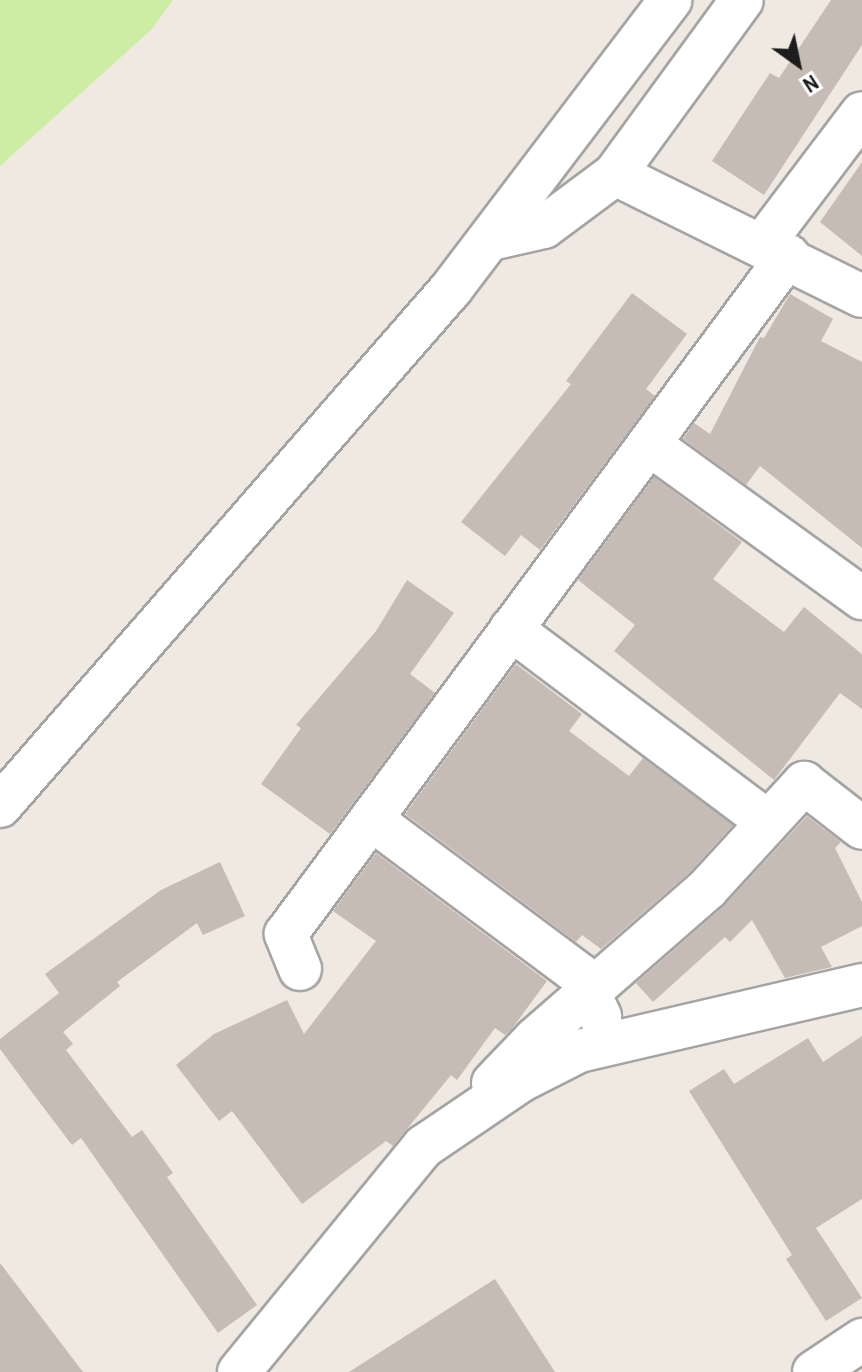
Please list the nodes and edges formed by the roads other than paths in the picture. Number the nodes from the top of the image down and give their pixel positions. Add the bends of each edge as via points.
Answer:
1 (670, 0) edge
2 (742, 0) edge
3 (862, 113) edge
4 (615, 174) junction
5 (491, 239) junction
6 (776, 250) junction
7 (862, 296) edge
8 (649, 444) junction
9 (862, 598) edge
10 (511, 629) junction
11 (0, 806) edge
12 (371, 819) junction
13 (768, 822) junction
14 (862, 828) edge
15 (300, 969) dead end
16 (862, 985) edge
17 (589, 992) junction
18 (634, 1036) junction
19 (477, 1112) junction
20 (862, 1340) edge
21 (239, 1372) edge
22 (814, 1372) edge

1 - 5 street
2 - 4 street
3 - 6 street
4 - 5 street via 544,227
4 - 6 street
5 - 11 street via 217,563
6 - 7 street
6 - 8 street
8 - 9 street
8 - 10 street
10 - 12 street
10 - 13 street
12 - 15 street via 286,934
12 - 17 street via 580,975
13 - 14 street via 804,783
13 - 17 street via 707,889
16 - 18 street
17 - 18 street via 605,1023
17 - 19 street via 498,1077 479,1100
18 - 19 street via 579,1051 522,1080
19 - 21 street via 423,1147
20 - 22 street

